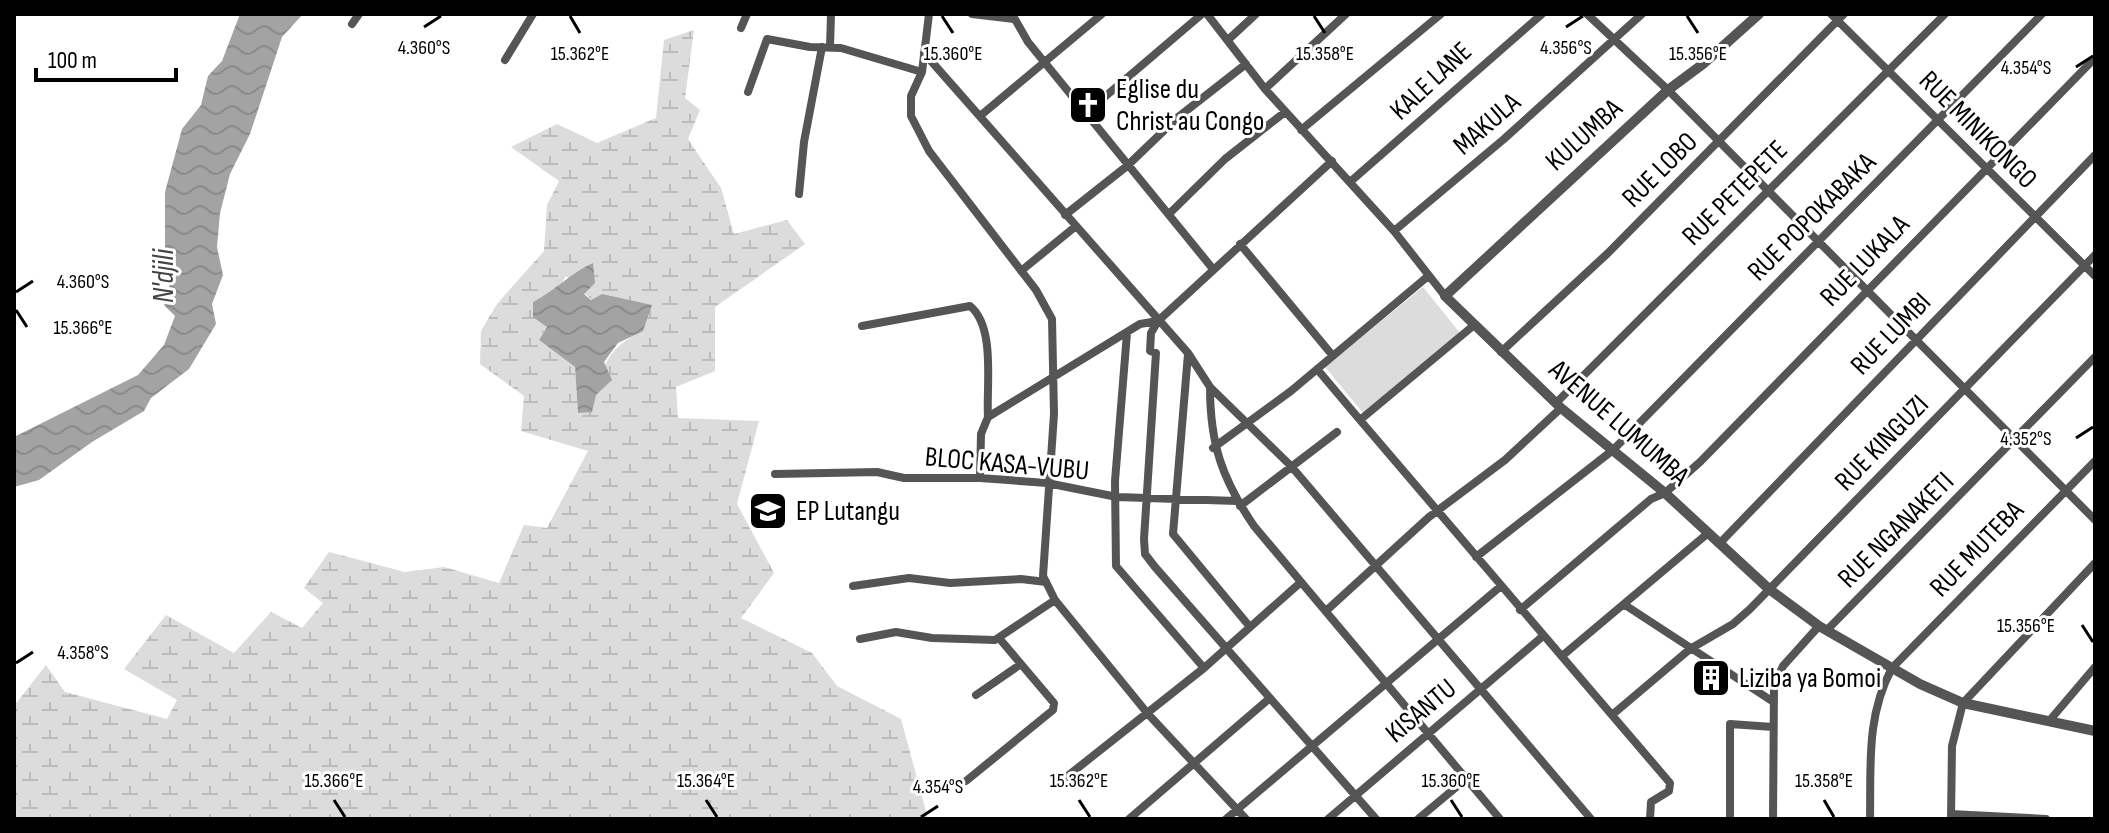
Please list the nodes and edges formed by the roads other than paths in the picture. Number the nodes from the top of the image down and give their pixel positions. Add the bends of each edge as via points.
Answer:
1 (359, 14) edge
2 (533, 14) edge
3 (747, 14) edge
4 (831, 14) edge
5 (929, 14) edge
6 (972, 14) edge
7 (1102, 14) edge
8 (1205, 14) edge
9 (1256, 14) edge
10 (1346, 14) edge
11 (1441, 14) edge
12 (1542, 14) edge
13 (1587, 14) edge
14 (1642, 14) edge
15 (1759, 14) edge
16 (1945, 14) edge
17 (2042, 14) edge
18 (1837, 16) edge
19 (1013, 17) edge
20 (352, 24) dead end
21 (741, 28) dead end
22 (1229, 39) junction
23 (1614, 40) junction
24 (826, 47) junction
25 (924, 53) junction
26 (2095, 58) edge
27 (505, 60) dead end
28 (1045, 63) junction
29 (1246, 64) junction
30 (1887, 71) junction
31 (922, 72) junction
32 (1265, 89) junction
33 (1668, 90) junction
34 (748, 92) dead end
35 (1087, 112) junction
36 (1285, 112) junction
37 (980, 116) junction
38 (1937, 121) junction
39 (1301, 130) junction
40 (1719, 142) junction
41 (2095, 155) edge
42 (1332, 161) junction
43 (1127, 166) junction
44 (1984, 169) junction
45 (1350, 182) junction
46 (1768, 193) junction
47 (799, 194) dead end
48 (1169, 214) junction
49 (1065, 215) junction
50 (2034, 217) junction
51 (1076, 226) junction
52 (1394, 231) junction
53 (1817, 243) junction
54 (1240, 244) junction
55 (2095, 255) edge
56 (2085, 266) junction
57 (1213, 269) junction
58 (1021, 271) junction
59 (2095, 276) edge
60 (1427, 277) junction
61 (1867, 291) junction
62 (1445, 296) junction
63 (1158, 321) junction
64 (862, 326) dead end
65 (1473, 326) junction
66 (1127, 333) junction
67 (1916, 340) junction
68 (1501, 352) junction
69 (1188, 353) junction
70 (1333, 356) junction
71 (2095, 357) edge
72 (1317, 369) junction
73 (1055, 373) junction
74 (1210, 387) junction
75 (1965, 389) junction
76 (1558, 406) junction
77 (988, 417) junction
78 (1360, 420) junction
79 (1246, 423) junction
80 (1337, 432) dead end
81 (2017, 439) junction
82 (1213, 448) junction
83 (1613, 450) junction
84 (2095, 461) edge
85 (1291, 466) junction
86 (775, 474) dead end
87 (980, 478) junction
88 (1047, 483) junction
89 (2066, 490) junction
90 (1665, 493) junction
91 (1117, 497) junction
92 (1147, 498) junction
93 (1178, 499) junction
94 (1238, 504) junction
95 (1436, 511) junction
96 (2095, 520) edge
97 (1707, 534) junction
98 (1719, 544) junction
99 (1476, 557) junction
100 (2095, 563) edge
101 (1376, 568) junction
102 (1046, 582) junction
103 (1301, 582) junction
104 (853, 586) dead end
105 (1501, 586) junction
106 (1769, 589) junction
107 (1055, 600) junction
108 (1625, 605) junction
109 (1327, 610) junction
110 (1520, 610) junction
111 (1250, 627) junction
112 (1823, 628) junction
113 (1543, 636) junction
114 (999, 638) junction
115 (860, 639) dead end
116 (1436, 641) junction
117 (1227, 649) junction
118 (1690, 649) junction
119 (1562, 656) junction
120 (1021, 664) junction
121 (2095, 667) edge
122 (1204, 668) junction
123 (1892, 668) junction
124 (1386, 684) junction
125 (1481, 689) junction
126 (976, 695) dead end
127 (1270, 698) junction
128 (1772, 701) junction
129 (1963, 703) junction
130 (1148, 714) junction
131 (1612, 715) junction
132 (2050, 720) junction
133 (1773, 727) junction
134 (2095, 731) edge
135 (1428, 734) junction
136 (1313, 746) junction
137 (1194, 763) junction
138 (1466, 779) junction
139 (966, 781) dead end
140 (1060, 782) dead end
141 (1356, 795) junction
142 (1238, 809) junction
143 (1951, 816) edge
144 (2027, 818) edge
145 (1129, 819) edge
146 (1226, 819) edge
147 (1246, 819) edge
148 (1328, 819) edge
149 (1376, 819) edge
150 (1418, 819) edge
151 (1500, 819) edge
152 (1591, 819) edge
153 (1650, 819) edge
154 (1730, 819) edge
155 (1773, 819) edge
156 (1870, 819) edge
157 (2046, 819) edge

1 - 20 street
2 - 27 street
3 - 21 street
4 - 24 street
5 - 25 street
6 - 19 street
7 - 28 street
8 - 22 street, AVENUE LUMUMBA
8 - 35 street
9 - 22 street
10 - 32 street
11 - 39 street
12 - 45 street, KALE LANE
13 - 23 street
14 - 23 street, MAKULA
15 - 33 street, KULUMBA
16 - 30 street, RUE PETEPETE
17 - 38 street, RUE POPOKABAKA
18 - 30 street, RUE MINIKONGO
18 - 40 street, RUE LOBO
19 - 28 street
22 - 29 street, AVENUE LUMUMBA
23 - 33 street
23 - 52 street, MAKULA
24 - 31 street
24 - 34 street via 767,39
24 - 47 street via 804,142
25 - 31 street
25 - 37 street
26 - 44 street, RUE LUKALA
28 - 35 street
28 - 37 street
29 - 32 street, AVENUE LUMUMBA
29 - 43 street
30 - 38 street, RUE MINIKONGO
30 - 46 street, RUE PETEPETE
31 - 58 street via 911,96 911,116 929,151
32 - 36 street, AVENUE LUMUMBA
33 - 40 street
33 - 62 street, KULUMBA
35 - 43 street
36 - 39 street, AVENUE LUMUMBA
36 - 48 street via 1225,159
37 - 49 street
38 - 44 street, RUE MINIKONGO
38 - 53 street, RUE POPOKABAKA
39 - 42 street, AVENUE LUMUMBA
40 - 46 street
40 - 68 street, RUE LOBO
41 - 50 street, RUE LUMBI
42 - 45 street, AVENUE LUMUMBA
42 - 54 street
43 - 48 street
43 - 49 street
44 - 50 street, RUE MINIKONGO
44 - 61 street, RUE LUKALA
45 - 52 street, AVENUE LUMUMBA
46 - 53 street
46 - 76 street, RUE PETEPETE
48 - 57 street
49 - 51 street
50 - 56 street, RUE MINIKONGO
50 - 67 street, RUE LUMBI
51 - 58 street
51 - 63 street
52 - 60 street, AVENUE LUMUMBA
53 - 61 street
53 - 83 street, RUE POPOKABAKA
54 - 57 street
54 - 70 street
55 - 56 street, RUE KINGUZI
56 - 59 street, RUE MINIKONGO
56 - 75 street, RUE KINGUZI
57 - 63 street
58 - 73 street via 1052,319
60 - 62 street, AVENUE LUMUMBA
60 - 70 street
61 - 67 street
61 - 90 street, RUE LUKALA
62 - 65 street, AVENUE LUMUMBA
63 - 66 street
63 - 69 street
63 - 92 street via 1150,347 1156,353
64 - 77 street via 970,306 989,354
65 - 68 street, AVENUE LUMUMBA
65 - 78 street
66 - 73 street
66 - 91 street
67 - 75 street
67 - 98 street, RUE LUMBI
68 - 76 street, AVENUE LUMUMBA
69 - 74 street
69 - 93 street
70 - 72 street
71 - 81 street, RUE NGANAKETI
72 - 78 street
72 - 79 street
73 - 77 street
73 - 88 street
74 - 79 street
74 - 82 street
75 - 81 street
75 - 106 street, RUE KINGUZI
76 - 83 street, AVENUE LUMUMBA
76 - 95 street, RUE PETEPETE via 1505,460
77 - 87 street via 981,434
78 - 95 street
79 - 82 street
79 - 85 street
80 - 85 street
81 - 89 street
81 - 112 street, RUE NGANAKETI
82 - 94 street
83 - 90 street, AVENUE LUMUMBA
83 - 99 street, RUE POPOKABAKA
84 - 89 street, RUE MUTEBA
85 - 94 street
85 - 101 street
86 - 87 street, BLOC KASA-VUBU
87 - 88 street, BLOC KASA-VUBU
88 - 91 street, BLOC KASA-VUBU
88 - 102 street
89 - 96 street
89 - 123 street, RUE MUTEBA
90 - 97 street, AVENUE LUMUMBA
90 - 110 street, RUE LUKALA via 1651,499
91 - 92 street, BLOC KASA-VUBU
91 - 122 street via 1116,566
92 - 93 street, BLOC KASA-VUBU
92 - 117 street via 1145,554
93 - 94 street, BLOC KASA-VUBU
93 - 111 street via 1174,538
94 - 103 street
95 - 99 street
95 - 101 street, RUE PETEPETE
97 - 98 street, AVENUE LUMUMBA
97 - 108 street
98 - 106 street, AVENUE LUMUMBA
99 - 105 street
100 - 129 street
101 - 109 street, RUE PETEPETE
101 - 116 street
102 - 104 street via 950,583 919,578
102 - 107 street
103 - 109 street
103 - 111 street
105 - 110 street
105 - 116 street
106 - 112 street, AVENUE LUMUMBA
106 - 118 street, RUE KINGUZI via 1733,624
107 - 114 street
107 - 130 street
108 - 118 street
108 - 119 street
109 - 124 street
110 - 113 street
111 - 117 street
112 - 123 street, AVENUE LUMUMBA
112 - 128 street, RUE NGANAKETI via 1783,666
113 - 119 street
113 - 125 street, KISANTU
114 - 115 street via 896,632
114 - 120 street
116 - 124 street
116 - 125 street
117 - 122 street
117 - 127 street
118 - 128 street
118 - 131 street, RUE KINGUZI
119 - 131 street
120 - 126 street
120 - 139 street via 1054,703 1053,710
121 - 132 street
122 - 130 street
123 - 129 street, AVENUE LUMUMBA
123 - 156 street via 1873,713
124 - 135 street
124 - 136 street
125 - 135 street, KISANTU
125 - 152 street
127 - 136 street
127 - 137 street
128 - 133 street
129 - 132 street, AVENUE LUMUMBA
129 - 143 street via 1952,746
130 - 137 street
130 - 140 street
131 - 153 street via 1670,783 1669,791 1651,802
132 - 134 street, AVENUE LUMUMBA
133 - 154 street via 1730,724
133 - 155 street
135 - 138 street
135 - 141 street, KISANTU
136 - 141 street
136 - 142 street
137 - 142 street
137 - 145 street
138 - 150 street
138 - 151 street
141 - 148 street, KISANTU
141 - 149 street
142 - 146 street
142 - 147 street
143 - 144 street
144 - 157 street

